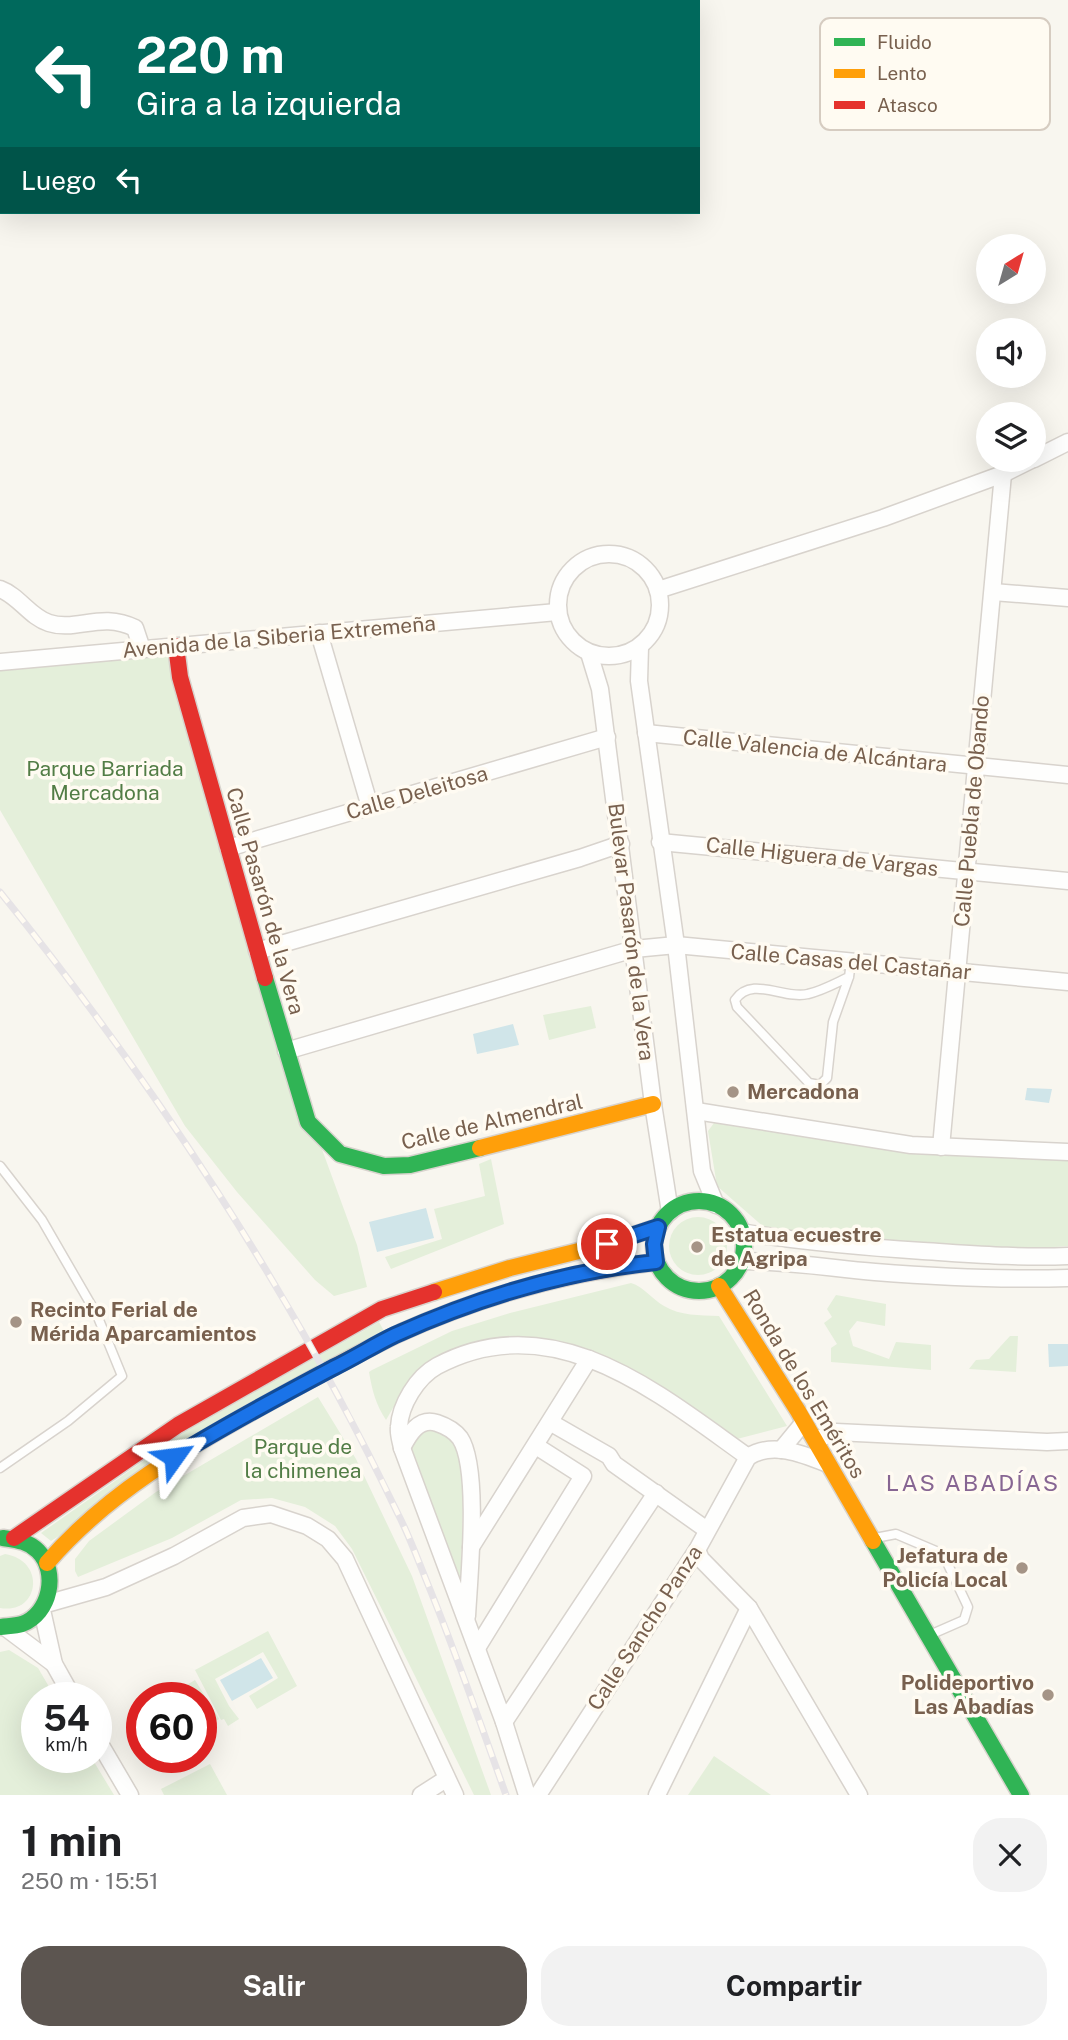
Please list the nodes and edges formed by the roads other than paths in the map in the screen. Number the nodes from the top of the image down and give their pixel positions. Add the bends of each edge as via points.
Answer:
1 (1068, 442) edge
2 (1046, 453) edge
3 (1007, 472) edge
4 (1003, 474) junction
5 (0, 589) edge
6 (658, 590) junction
7 (993, 592) junction
8 (1068, 598) edge
9 (557, 612) junction
10 (319, 633) junction
11 (176, 646) junction
12 (640, 647) junction
13 (142, 649) junction
14 (589, 653) junction
15 (0, 662) edge
16 (646, 733) junction
17 (607, 737) junction
18 (976, 766) junction
19 (1068, 775) edge
20 (370, 807) junction
21 (660, 842) junction
22 (621, 844) junction
23 (228, 848) junction
24 (966, 871) junction
25 (1068, 881) edge
26 (676, 945) junction
27 (634, 950) junction
28 (257, 951) junction
29 (850, 970) junction
30 (957, 972) junction
31 (1068, 982) edge
32 (286, 1051) junction
33 (653, 1104) junction
34 (696, 1111) junction
35 (941, 1147) junction
36 (1068, 1152) edge
37 (340, 1154) joint
38 (0, 1166) edge
39 (716, 1205) junction
40 (670, 1212) junction
41 (658, 1227) junction
42 (741, 1232) junction
43 (1068, 1256) edge
44 (741, 1261) junction
45 (656, 1262) junction
46 (1068, 1278) edge
47 (719, 1286) junction
48 (589, 1359) junction
49 (804, 1422) junction
50 (555, 1425) dead end
51 (815, 1440) junction
52 (1068, 1441) edge
53 (536, 1446) junction
54 (402, 1448) junction
55 (781, 1450) junction
56 (748, 1457) junction
57 (828, 1464) junction
58 (0, 1468) edge
59 (656, 1493) junction
60 (707, 1530) junction
61 (7, 1536) edge
62 (872, 1539) junction
63 (471, 1546) junction
64 (697, 1550) junction
65 (47, 1563) junction
66 (51, 1581) junction
67 (80, 1595) junction
68 (44, 1607) junction
69 (749, 1608) junction
70 (467, 1622) junction
71 (3, 1627) edge
72 (929, 1636) junction
73 (477, 1648) junction
74 (54, 1664) junction
75 (64, 1682) edge
76 (504, 1722) junction
77 (112, 1764) edge
78 (446, 1779) junction
79 (130, 1795) edge
80 (421, 1795) edge
81 (454, 1795) edge
82 (527, 1795) edge
83 (538, 1795) edge
84 (657, 1795) edge
85 (859, 1795) edge
86 (1021, 1795) edge

1 - 2 street
3 - 4 street
4 - 6 street
4 - 7 street, Calle Puebla de Obando
5 - 13 street via 50,623 124,623 135,628
6 - 9 street via 637,562 620,555 593,556 565,577
6 - 12 street via 659,617
7 - 8 street
7 - 18 street, Calle Puebla de Obando
9 - 10 street, Avenida de la Siberia Extremeña
9 - 14 street via 563,629
10 - 11 street, Avenida de la Siberia Extremeña
10 - 20 street
11 - 13 street, Avenida de la Siberia Extremeña
11 - 23 main road, Calle Pasarón de la Vera via 180,677
12 - 14 street via 624,655
12 - 16 street, Bulevar Pasarón de la Vera
13 - 15 street, Avenida de la Siberia Extremeña
14 - 17 street, Bulevar Pasarón de la Vera
16 - 18 street, Calle Valencia de Alcántara
16 - 21 street, Bulevar Pasarón de la Vera
17 - 20 street, Calle Deleitosa
17 - 22 street, Bulevar Pasarón de la Vera
18 - 19 street, Calle Valencia de Alcántara
18 - 24 street, Calle Puebla de Obando
20 - 23 street, Calle Deleitosa
21 - 24 street, Calle Higuera de Vargas
21 - 26 street, Bulevar Pasarón de la Vera
22 - 27 street, Bulevar Pasarón de la Vera
22 - 28 street
23 - 28 main road, Calle Pasarón de la Vera
24 - 25 street, Calle Higuera de Vargas
24 - 30 street, Calle Puebla de Obando
26 - 27 street, Calle Casas del Castañar
26 - 29 street, Calle Casas del Castañar
26 - 34 street, Bulevar Pasarón de la Vera
27 - 32 street, Calle Casas del Castañar
27 - 33 street, Bulevar Pasarón de la Vera
28 - 32 main road, Calle Pasarón de la Vera
29 - 29 lane via 806,995 751,988 735,1000 809,1083 820,1085 827,1078 833,1022
29 - 30 street, Calle Casas del Castañar
30 - 31 street, Calle Casas del Castañar
30 - 35 street, Calle Puebla de Obando
32 - 37 main road, Calle Pasarón de la Vera via 308,1122
33 - 37 main road, Calle de Almendral via 410,1165 384,1166
33 - 40 street, Bulevar Pasarón de la Vera
34 - 35 street
34 - 39 street, Bulevar Pasarón de la Vera via 702,1171
35 - 36 street
38 - 58 lane via 42,1220 97,1315 122,1377
39 - 40 main road via 692,1202
39 - 42 main road via 732,1216
40 - 41 main road
41 - 45 main road
41 - 61 main road via 382,1309 178,1425 64,1506
42 - 43 street via 892,1249 1024,1258
42 - 44 main road
44 - 46 street via 874,1272
44 - 47 main road via 736,1272
45 - 47 main road via 662,1273 682,1288 695,1291
45 - 65 main road via 561,1277 393,1336 140,1479 80,1526
47 - 49 main road, Ronda de los Eméritos
48 - 53 street
48 - 54 street via 554,1349 509,1346 452,1358 431,1369 412,1389 401,1413
48 - 56 street via 639,1381
49 - 51 main road, Ronda de los Eméritos
49 - 55 street
50 - 59 street via 609,1456
51 - 52 street via 836,1432
51 - 57 main road, Ronda de los Eméritos
53 - 63 street
53 - 73 street via 583,1476
54 - 63 street via 418,1425 431,1421 448,1426 460,1438 470,1464
54 - 70 street
55 - 56 street via 760,1449
55 - 57 street
56 - 60 street, Calle Sancho Panza
57 - 62 main road, Ronda de los Eméritos
59 - 60 street
59 - 76 street
60 - 64 street, Calle Sancho Panza
61 - 65 main road via 33,1547
62 - 72 main road, Ronda de los Eméritos
62 - 72 lane via 896,1534 943,1554 968,1607 964,1620
63 - 70 street
64 - 69 street
64 - 83 street, Calle Sancho Panza
65 - 66 main road
66 - 67 street
66 - 68 main road
67 - 68 street
67 - 78 street via 174,1556 243,1518 271,1514 307,1526 328,1539 345,1559
68 - 71 main road via 26,1623
68 - 74 street
69 - 84 street
69 - 85 street
70 - 73 street
71 - 74 street
72 - 86 main road, Ronda de los Eméritos
73 - 76 street
74 - 75 street
76 - 82 street
77 - 79 street
78 - 80 street
78 - 81 street

